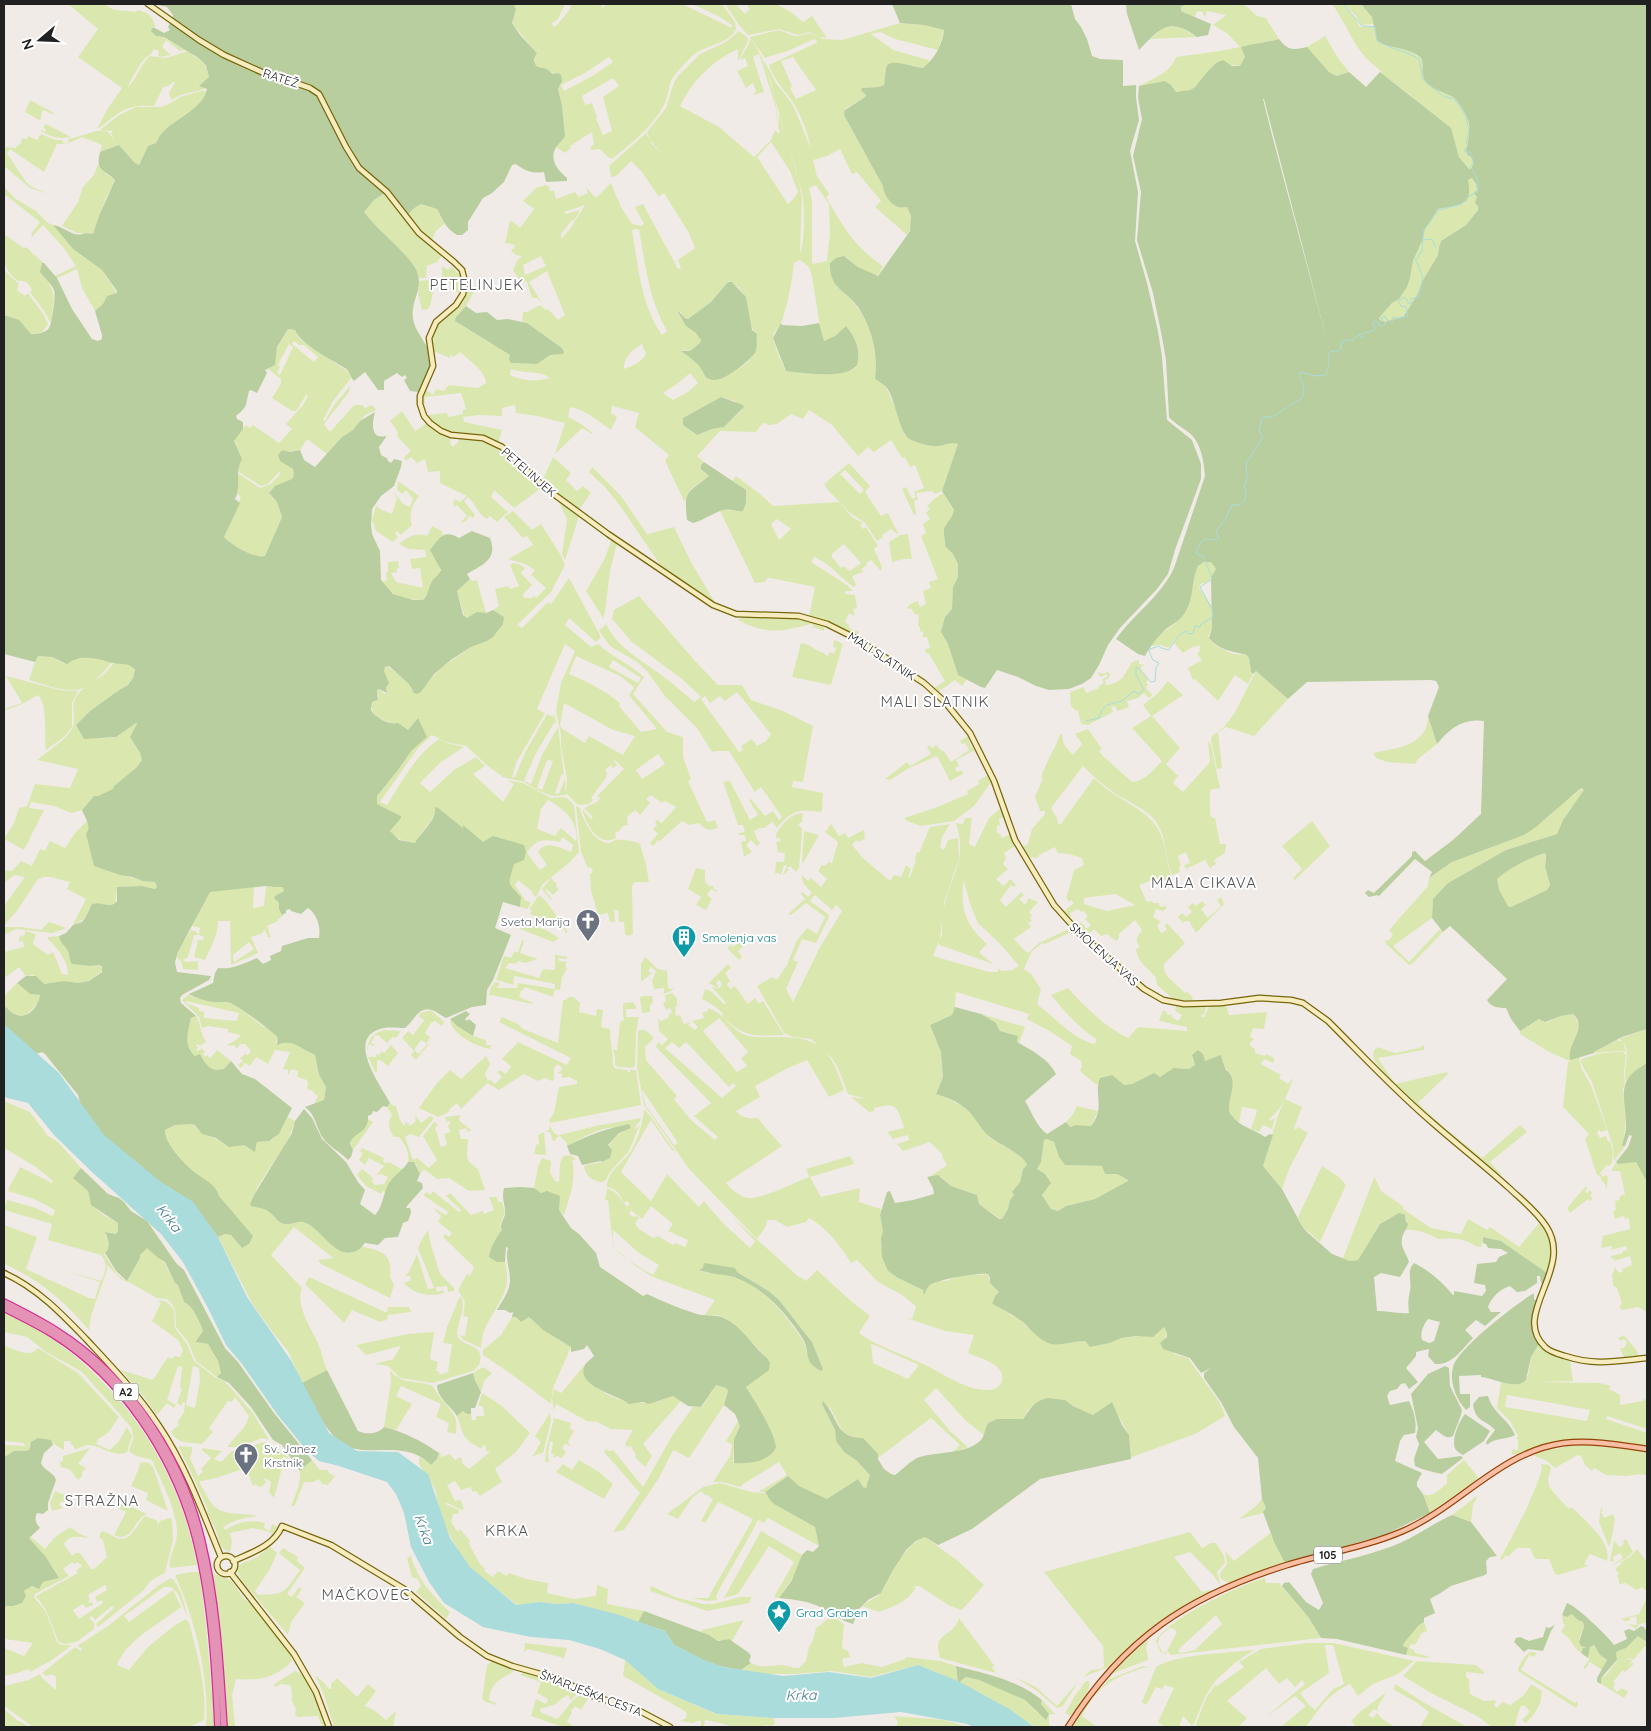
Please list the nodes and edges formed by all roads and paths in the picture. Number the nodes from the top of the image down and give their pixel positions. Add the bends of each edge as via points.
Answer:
1 (148, 4) edge
2 (381, 186) joint
3 (799, 616) joint
4 (986, 764) joint
5 (4, 1272) edge
6 (4, 1302) edge
7 (4, 1308) edge
8 (1647, 1358) edge
9 (1647, 1449) edge
10 (195, 1527) junction
11 (221, 1557) junction
12 (234, 1561) junction
13 (230, 1572) junction
14 (210, 1604) junction
15 (218, 1727) edge
16 (224, 1727) edge
17 (329, 1727) edge
18 (670, 1727) edge
19 (1068, 1727) edge

1 - 2 main road, RATEŽ via 224,55 319,94 355,163
2 - 3 main road, PETELINJEK via 419,233 454,262 464,277 463,294 456,305 436,322 428,338 433,366 420,396 420,404 430,423 451,435 483,438 502,447 544,487 713,605 736,614
3 - 4 main road, MALI SLATNIK via 848,634 924,683 957,715
4 - 8 main road, SMOLENJA VAS via 1015,840 1059,912 1080,934 1144,989 1163,1000 1221,1004 1260,998 1283,999 1314,1010 1416,1109 1477,1159 1538,1216 1551,1235 1555,1251 1533,1321 1540,1341 1549,1351 1595,1363
5 - 11 main road via 30,1287 59,1311 147,1409 182,1467
6 - 10 highway, A2 via 58,1331 85,1351 129,1396 171,1459 189,1498
7 - 10 highway, A2 via 55,1336 79,1354 127,1401 164,1459
9 - 19 main road, 105 via 1579,1442 1542,1448 1509,1463 1442,1510 1406,1530 1372,1543 1288,1565 1215,1592 1174,1614 1133,1646 1099,1682
10 - 14 highway, A2
11 - 12 main road via 228,1556
11 - 13 main road via 217,1562 218,1569 225,1574
12 - 13 main road
12 - 18 main road, ŠMARJEŠKA CESTA via 267,1544 277,1536 282,1526 308,1535 338,1549 404,1589 460,1637 488,1656 558,1679 595,1697 634,1708
13 - 17 main road via 295,1656 316,1692
14 - 15 highway, A2
14 - 16 highway, A2

